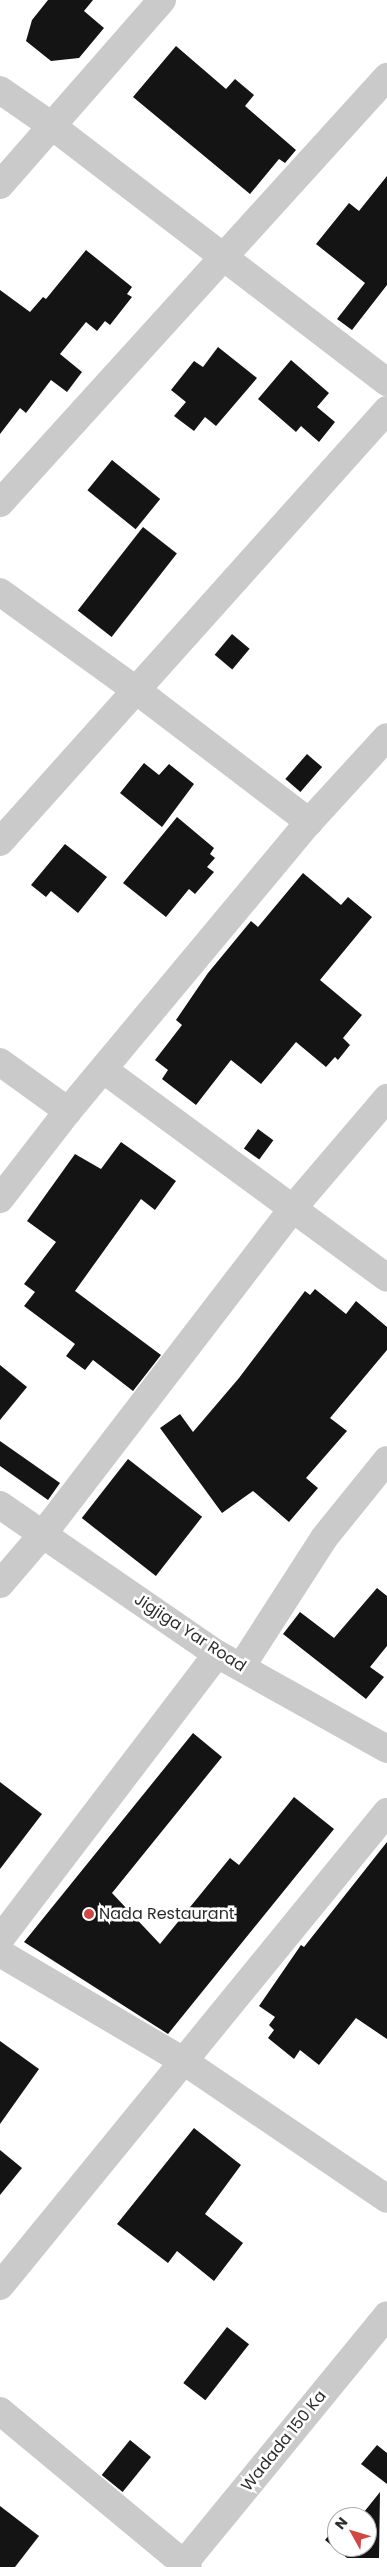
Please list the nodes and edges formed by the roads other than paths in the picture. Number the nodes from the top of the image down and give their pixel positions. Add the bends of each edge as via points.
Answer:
1 (162, 0) edge
2 (387, 77) edge
3 (0, 90) edge
4 (52, 126) junction
5 (0, 185) edge
6 (222, 257) junction
7 (387, 382) edge
8 (387, 410) edge
9 (0, 503) edge
10 (0, 592) edge
11 (136, 690) junction
12 (387, 737) edge
13 (309, 822) junction
14 (0, 842) edge
15 (0, 1062) edge
16 (104, 1070) junction
17 (387, 1098) edge
18 (68, 1111) junction
19 (0, 1199) edge
20 (293, 1208) junction
21 (387, 1278) edge
22 (387, 1460) edge
23 (0, 1505) edge
24 (43, 1534) junction
25 (0, 1584) edge
26 (218, 1654) junction
27 (241, 1667) junction
28 (387, 1749) edge
29 (387, 1812) edge
30 (0, 1939) edge
31 (0, 1953) edge
32 (185, 2062) junction
33 (387, 2199) edge
34 (0, 2286) edge
35 (387, 2315) edge
36 (0, 2411) edge
37 (184, 2566) edge

1 - 4 street
2 - 6 street
3 - 4 street
4 - 5 street
4 - 6 street
6 - 7 street
6 - 9 street
8 - 11 street
10 - 11 street
11 - 13 street
11 - 14 street
12 - 13 street
13 - 16 street
15 - 18 street
16 - 18 street
16 - 20 street
17 - 20 street
18 - 19 street
20 - 21 street
20 - 24 street
22 - 27 street via 324,1538
23 - 24 street, Jigjiga Yar Road
24 - 25 street
24 - 26 street, Jigjiga Yar Road
26 - 27 street, Jigjiga Yar Road
26 - 30 street
27 - 28 street, Jigjiga Yar Road
29 - 32 street
31 - 32 street
32 - 33 street
32 - 34 street
35 - 37 street, Wadada 150 Ka
36 - 37 street

